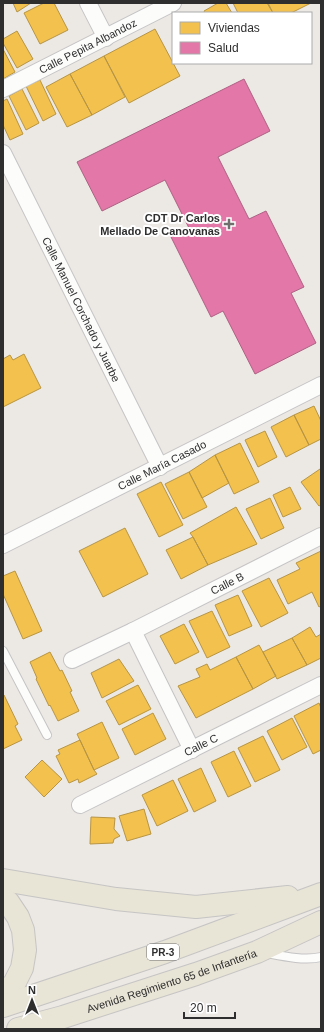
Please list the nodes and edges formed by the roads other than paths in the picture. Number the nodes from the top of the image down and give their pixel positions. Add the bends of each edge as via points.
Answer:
1 (88, 3) edge
2 (173, 3) edge
3 (106, 38) junction
4 (3, 89) edge
5 (3, 153) edge
6 (321, 385) edge
7 (160, 467) junction
8 (321, 536) edge
9 (3, 545) edge
10 (133, 631) junction
11 (3, 651) edge
12 (72, 660) dead end
13 (321, 685) edge
14 (47, 735) dead end
15 (192, 750) junction
16 (80, 805) dead end
17 (3, 880) edge
18 (321, 894) edge
19 (3, 898) edge
20 (321, 922) edge
21 (257, 952) junction
22 (321, 957) edge
23 (3, 990) edge
24 (3, 1006) edge
25 (18, 1029) edge

1 - 3 street
2 - 3 street, Calle Pepita Albandoz
3 - 4 street, Calle Pepita Albandoz
5 - 7 street, Calle Manuel Corchado y Juarbe
6 - 7 street, Calle María Casado
7 - 9 street, Calle María Casado
8 - 10 street, Calle B
10 - 12 street, Calle B
10 - 15 street
11 - 14 lane
13 - 15 street, Calle C
15 - 16 street, Calle C
17 - 18 main road via 116,899 196,907
18 - 24 main road, PR-3 via 165,952
19 - 23 main road via 18,917 23,930 25,950 22,968 13,986
20 - 21 main road, Avenida Regimiento 65 de Infantería
21 - 22 lane via 314,959
21 - 25 main road, Avenida Regimiento 65 de Infantería via 63,1017

